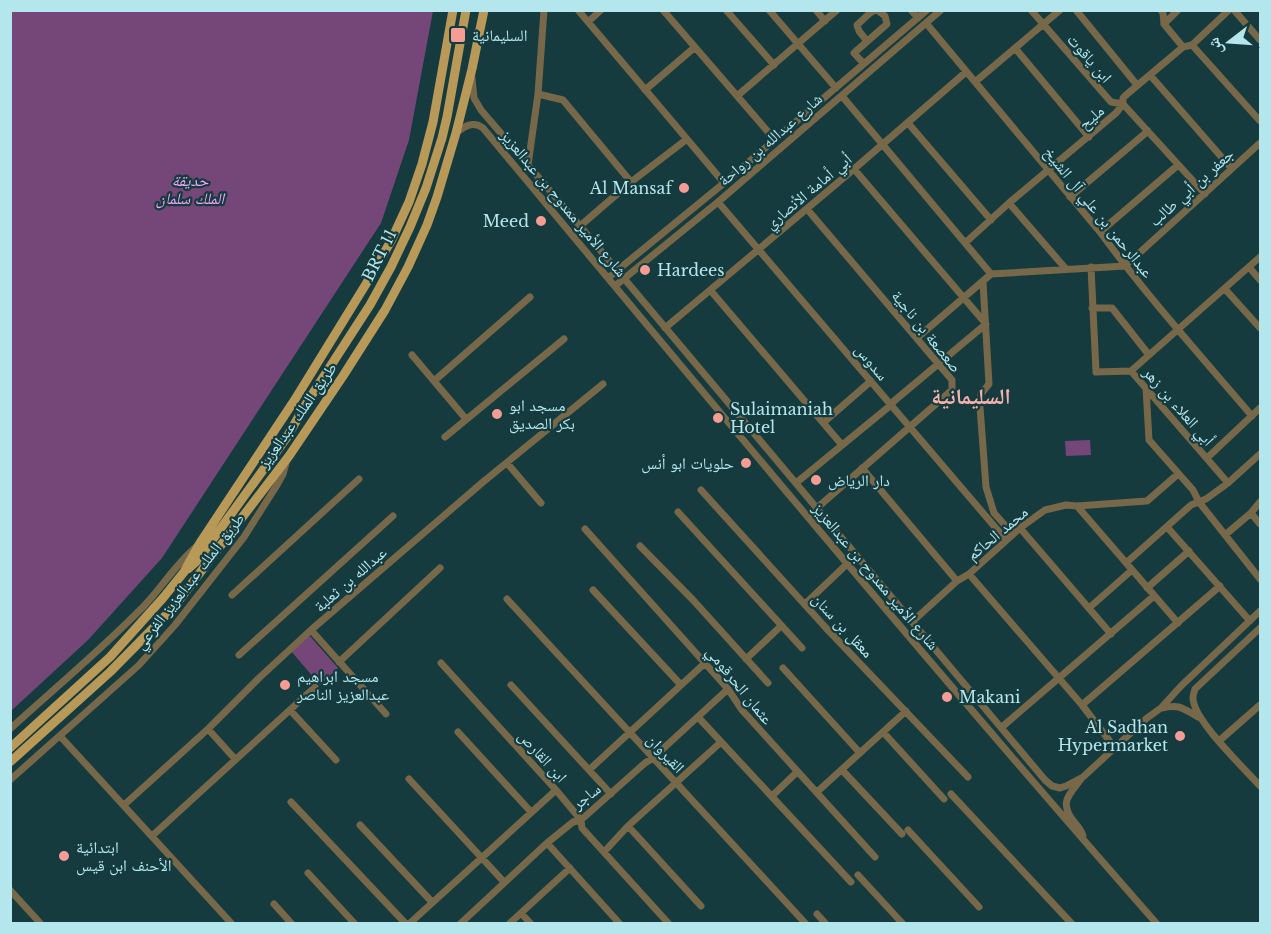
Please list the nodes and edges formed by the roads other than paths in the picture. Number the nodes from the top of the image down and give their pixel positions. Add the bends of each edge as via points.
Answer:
1 (453, 10) edge
2 (466, 10) edge
3 (484, 10) edge
4 (544, 10) edge
5 (578, 10) edge
6 (601, 10) edge
7 (663, 10) edge
8 (726, 10) edge
9 (770, 10) edge
10 (816, 10) edge
11 (837, 10) edge
12 (876, 10) edge
13 (911, 10) edge
14 (927, 10) edge
15 (941, 10) edge
16 (1031, 10) edge
17 (1060, 10) edge
18 (1076, 10) edge
19 (1161, 10) edge
20 (1178, 10) edge
21 (1229, 10) edge
22 (1234, 10) edge
23 (918, 18) junction
24 (825, 21) junction
25 (588, 22) junction
26 (926, 23) junction
27 (1043, 24) junction
28 (1164, 24) junction
29 (1260, 40) edge
30 (867, 41) junction
31 (798, 45) junction
32 (1192, 45) junction
33 (695, 47) junction
34 (1183, 47) junction
35 (1015, 48) junction
36 (864, 64) junction
37 (774, 65) junction
38 (472, 69) junction
39 (966, 72) junction
40 (1150, 75) junction
41 (975, 82) junction
42 (1137, 85) junction
43 (836, 88) junction
44 (645, 90) junction
45 (538, 94) junction
46 (737, 96) junction
47 (842, 96) junction
48 (1123, 104) junction
49 (1260, 121) edge
50 (908, 123) junction
51 (1148, 131) junction
52 (456, 133) junction
53 (1089, 137) junction
54 (687, 139) junction
55 (775, 140) junction
56 (882, 145) junction
57 (1260, 145) edge
58 (528, 165) junction
59 (1178, 165) junction
60 (1232, 168) junction
61 (854, 170) junction
62 (1048, 171) junction
63 (631, 182) junction
64 (724, 183) junction
65 (1205, 194) junction
66 (1070, 197) junction
67 (718, 202) junction
68 (1009, 203) junction
69 (807, 209) junction
70 (991, 220) junction
71 (580, 226) junction
72 (1100, 232) junction
73 (965, 243) junction
74 (759, 250) junction
75 (1260, 257) edge
76 (1125, 266) junction
77 (1091, 267) junction
78 (1249, 267) junction
79 (1066, 269) junction
80 (617, 270) junction
81 (991, 274) junction
82 (608, 278) junction
83 (624, 278) junction
84 (1260, 280) edge
85 (983, 282) junction
86 (615, 286) junction
87 (1225, 289) junction
88 (711, 291) junction
89 (530, 297) dead end
90 (964, 298) junction
91 (1092, 308) junction
92 (986, 324) junction
93 (665, 328) junction
94 (1260, 328) edge
95 (1178, 330) junction
96 (917, 338) junction
97 (564, 339) dead end
98 (412, 355) dead end
99 (1149, 355) junction
100 (938, 363) junction
101 (1131, 371) junction
102 (435, 381) junction
103 (871, 381) junction
104 (603, 384) dead end
105 (1146, 388) junction
106 (891, 405) junction
107 (1260, 408) edge
108 (1252, 416) junction
109 (466, 419) junction
110 (824, 422) junction
111 (909, 427) junction
112 (445, 438) dead end
113 (842, 445) junction
114 (1260, 454) edge
115 (289, 456) junction
116 (1207, 458) junction
117 (507, 463) junction
118 (862, 468) junction
119 (1178, 474) junction
120 (359, 479) dead end
121 (796, 483) junction
122 (1228, 483) junction
123 (252, 485) junction
124 (701, 490) dead end
125 (1199, 502) junction
126 (1260, 502) edge
127 (541, 503) dead end
128 (1077, 506) junction
129 (817, 508) junction
130 (678, 512) dead end
131 (1251, 513) junction
132 (393, 516) dead end
133 (1260, 524) edge
134 (1167, 527) junction
135 (1020, 528) junction
136 (585, 529) dead end
137 (1013, 534) junction
138 (1225, 535) junction
139 (1006, 540) junction
140 (224, 542) junction
141 (200, 543) junction
142 (640, 546) dead end
143 (1189, 551) junction
144 (1126, 563) junction
145 (847, 564) junction
146 (440, 568) dead end
147 (1132, 570) junction
148 (184, 572) junction
149 (969, 574) junction
150 (1260, 579) edge
151 (957, 581) junction
152 (1220, 586) junction
153 (1147, 588) junction
154 (593, 590) dead end
155 (232, 595) dead end
156 (1154, 596) junction
157 (507, 599) dead end
158 (805, 604) junction
159 (1089, 608) junction
160 (1260, 611) edge
161 (1250, 621) junction
162 (912, 622) junction
163 (1178, 623) junction
164 (781, 626) junction
165 (1260, 628) edge
166 (311, 630) junction
167 (1111, 633) junction
168 (802, 648) dead end
169 (239, 655) dead end
170 (746, 658) junction
171 (339, 662) junction
172 (441, 663) dead end
173 (705, 663) junction
174 (783, 668) dead end
175 (1059, 679) junction
176 (768, 683) dead end
177 (511, 685) dead end
178 (681, 685) junction
179 (315, 687) dead end
180 (728, 689) junction
181 (1082, 705) junction
182 (1260, 705) edge
183 (1161, 708) junction
184 (290, 710) junction
185 (906, 711) junction
186 (386, 714) dead end
187 (698, 717) junction
188 (1200, 718) junction
189 (1002, 727) junction
190 (10, 729) edge
191 (208, 729) junction
192 (458, 732) dead end
193 (883, 732) junction
194 (629, 733) junction
195 (60, 736) junction
196 (1220, 741) junction
197 (721, 742) junction
198 (10, 748) edge
199 (1115, 748) junction
200 (860, 753) junction
201 (653, 758) junction
202 (235, 759) junction
203 (336, 760) dead end
204 (10, 762) edge
205 (588, 770) junction
206 (842, 770) junction
207 (797, 772) junction
208 (968, 777) dead end
209 (1083, 777) junction
210 (409, 779) dead end
211 (10, 780) edge
212 (675, 783) junction
213 (1260, 785) edge
214 (556, 790) junction
215 (817, 792) junction
216 (611, 794) junction
217 (951, 794) dead end
218 (772, 796) junction
219 (944, 800) dead end
220 (291, 802) dead end
221 (124, 805) junction
222 (531, 812) junction
223 (581, 820) junction
224 (360, 825) dead end
225 (628, 826) junction
226 (152, 836) junction
227 (1083, 838) junction
228 (547, 843) junction
229 (604, 852) junction
230 (875, 857) dead end
231 (482, 858) junction
232 (570, 868) junction
233 (308, 873) dead end
234 (858, 875) dead end
235 (504, 882) junction
236 (850, 882) dead end
237 (10, 890) edge
238 (432, 902) junction
239 (274, 904) dead end
240 (701, 906) dead end
241 (979, 907) dead end
242 (521, 913) junction
243 (817, 915) dead end
244 (464, 922) edge
245 (411, 923) edge
246 (41, 924) edge
247 (232, 924) edge
248 (292, 924) edge
249 (355, 924) edge
250 (509, 924) edge
251 (531, 924) edge
252 (620, 924) edge
253 (669, 924) edge
254 (806, 924) edge
255 (826, 924) edge
256 (903, 924) edge
257 (1072, 924) edge
258 (1157, 924) edge

1 - 141 main road, طريق الملك عبدالعزيز via 433,122 405,212 294,400
2 - 123 main road, BRT 11 via 442,138 410,227 370,305
3 - 38 main road, طريق الملك عبدالعزيز
4 - 45 street
5 - 25 street
6 - 25 street
7 - 33 street
8 - 37 street
9 - 31 street
10 - 24 street
11 - 24 street
12 - 30 street via 857,26
12 - 30 street via 885,16 886,24
13 - 23 street
14 - 23 street, شارع عبدالله بن رواحة
15 - 26 street, شارع عبدالله بن رواحة
16 - 27 street, ابن ياقوت
17 - 27 street
18 - 42 street
19 - 28 street
20 - 28 street
21 - 32 street
22 - 29 street
23 - 36 street, شارع عبدالله بن رواحة
24 - 31 street
25 - 44 street
26 - 39 street, عبدالرحمن بن علي آل الشيخ
26 - 47 street, شارع عبدالله بن رواحة
27 - 35 street
27 - 48 street, ابن ياقوت via 1111,102
28 - 34 street
30 - 36 street via 854,53
31 - 37 street
31 - 43 street
32 - 34 street, مليح
32 - 49 street
33 - 44 street
33 - 46 street
34 - 40 street, مليح
35 - 41 street
35 - 53 street
36 - 43 street, شارع عبدالله بن رواحة
37 - 46 street
38 - 52 main road, طريق الملك عبدالعزيز
38 - 58 street, شارع الأمير ممدوح بن عبدالعزيز via 474,98 481,110
39 - 41 street, عبدالرحمن بن علي آل الشيخ
39 - 50 street, أبي أمامة الأنصاري
40 - 42 street, مليح
40 - 60 street
41 - 62 street, عبدالرحمن بن علي آل الشيخ
42 - 48 street, مليح via 1123,98
43 - 55 street, شارع عبدالله بن رواحة
44 - 54 street
45 - 58 street
45 - 63 street via 563,100
46 - 55 street
47 - 56 street
47 - 67 street, شارع عبدالله بن رواحة
48 - 51 street, ابن ياقوت
48 - 53 street, مليح
50 - 56 street, أبي أمامة الأنصاري
50 - 70 street
51 - 59 street, ابن ياقوت
51 - 66 street
52 - 82 street, شارع الأمير ممدوح بن عبدالعزيز via 472,124 480,125
52 - 115 main road, طريق الملك عبدالعزيز via 427,225 408,267 385,310
53 - 62 street, مليح
54 - 63 street
54 - 64 street
55 - 64 street, شارع عبدالله بن رواحة
56 - 61 street, أبي أمامة الأنصاري
56 - 73 street
57 - 60 street, جعفر بن أبي طالب
58 - 71 street, شارع الأمير ممدوح بن عبدالعزيز
59 - 65 street, ابن ياقوت
59 - 72 street
60 - 65 street, جعفر بن أبي طالب
61 - 69 street, أبي أمامة الأنصاري
61 - 90 street
62 - 66 street, عبدالرحمن بن علي آل الشيخ
62 - 68 street, مليح
63 - 71 street
64 - 80 street, شارع عبدالله بن رواحة
65 - 76 street, جعفر بن أبي طالب
66 - 72 street, عبدالرحمن بن علي آل الشيخ
67 - 74 street, سدوس
67 - 83 street, شارع عبدالله بن رواحة
68 - 70 street, مليح
68 - 79 street
69 - 74 street, أبي أمامة الأنصاري
69 - 96 street, صعصعة بن ناجية
70 - 73 street, مليح
71 - 80 street, شارع الأمير ممدوح بن عبدالعزيز
72 - 76 street, عبدالرحمن بن علي آل الشيخ
73 - 81 street
74 - 88 street, أبي أمامة الأنصاري
74 - 103 street, سدوس
75 - 78 street
76 - 77 street
76 - 95 street, عبدالرحمن بن علي آل الشيخ
77 - 79 street
77 - 91 street, أبي العلاء بن زهر
78 - 84 street
78 - 87 street
79 - 81 street
80 - 82 street, شارع عبدالله بن رواحة
80 - 83 street, شارع الأمير ممدوح بن عبدالعزيز
81 - 85 street
82 - 86 street, شارع الأمير ممدوح بن عبدالعزيز
83 - 86 street, شارع عبدالله بن رواحة
83 - 93 street, شارع الأمير ممدوح بن عبدالعزيز
85 - 90 street
85 - 92 street
86 - 145 street, شارع الأمير ممدوح بن عبدالعزيز
87 - 94 street
87 - 95 street
88 - 93 street, أبي أمامة الأنصاري
88 - 110 street
89 - 102 street
90 - 92 street
90 - 96 street
91 - 99 street via 1112,308
91 - 101 street, أبي العلاء بن زهر via 1096,372
92 - 100 street
92 - 137 street via 989,384 981,394 980,407 986,488 994,513
93 - 121 street, شارع الأمير ممدوح بن عبدالعزيز
95 - 99 street
95 - 108 street, عبدالرحمن بن علي آل الشيخ
96 - 100 street, صعصعة بن ناجية
97 - 109 street
98 - 102 street
99 - 101 street
100 - 106 street
100 - 111 street, صعصعة بن ناجية via 952,380 952,390
101 - 105 street, أبي العلاء بن زهر
102 - 109 street
103 - 106 street, سدوس
103 - 110 street
104 - 117 street, عبدالله بن ثعلبة
105 - 116 street, أبي العلاء بن زهر
105 - 119 street via 1149,440
106 - 111 street, سدوس
106 - 113 street
107 - 108 street
108 - 116 street
109 - 112 street
110 - 113 street
111 - 118 street, صعصعة بن ناجية
111 - 139 street, سدوس
113 - 121 street
114 - 122 street
115 - 140 main road, طريق الملك عبدالعزيز
115 - 195 street, طريق الملك عبدالعزيز الفرعي via 283,474 244,537 175,625 139,665
116 - 122 street, أبي العلاء بن زهر
117 - 127 street
117 - 166 street, عبدالله بن ثعلبة
118 - 129 street, صعصعة بن ناجية
118 - 151 street
119 - 125 street
119 - 128 street, محمد الحاكم via 1147,501
120 - 155 street
121 - 129 street, شارع الأمير ممدوح بن عبدالعزيز
122 - 125 street
123 - 140 main road, BRT 11
123 - 148 main road, BRT 11 via 197,561
124 - 158 street, معقل بن سنان
125 - 134 street
125 - 138 street
126 - 131 street
128 - 135 street, محمد الحاكم via 1045,510
128 - 144 street
129 - 162 street, شارع الأمير ممدوح بن عبدالعزيز
130 - 164 street
131 - 133 street
131 - 138 street
132 - 169 street
134 - 143 street
134 - 144 street
135 - 137 street, محمد الحاكم
135 - 159 street
136 - 173 street, عثمان الحرقومي
137 - 139 street, محمد الحاكم
138 - 150 street
139 - 149 street, محمد الحاكم
140 - 204 main road, طريق الملك عبدالعزيز via 144,639
141 - 148 main road, طريق الملك عبدالعزيز
141 - 190 street, طريق الملك عبدالعزيز الفرعي via 145,605
142 - 170 street
143 - 152 street
143 - 153 street
144 - 147 street
145 - 158 street
145 - 227 street, شارع الأمير ممدوح بن عبدالعزيز
146 - 171 street
147 - 153 street
147 - 159 street
148 - 198 main road, طريق الملك عبدالعزيز via 110,657
149 - 151 street, محمد الحاكم
149 - 175 street
151 - 162 street, محمد الحاكم
152 - 161 street
152 - 163 street
153 - 156 street
154 - 178 street
156 - 163 street
156 - 167 street
157 - 194 street, القيروان
158 - 185 street, معقل بن سنان
159 - 167 street
160 - 161 street
161 - 183 street
162 - 189 street, شارع الأمير ممدوح بن عبدالعزيز
163 - 181 street
164 - 168 street
164 - 170 street
165 - 188 street via 1195,689 1193,698
166 - 171 street
166 - 191 street, عبدالله بن ثعلبة
167 - 175 street
170 - 176 street
171 - 186 street
172 - 214 street, ابن القارص
173 - 178 street
173 - 180 street, عثمان الحرقومي
174 - 200 street
175 - 181 street
175 - 189 street
177 - 205 street
178 - 194 street
179 - 184 street
180 - 187 street, ساجر
180 - 207 street, عثمان الحرقومي
181 - 199 street
182 - 196 street
183 - 188 street via 1180,706
183 - 199 street
184 - 202 street
184 - 203 street
185 - 193 street
185 - 208 street, معقل بن سنان
187 - 197 street
187 - 201 street, ساجر
188 - 196 street
189 - 209 street, شارع الأمير ممدوح بن عبدالعزيز via 1052,786 1060,788
191 - 202 street
191 - 221 street, عبدالله بن ثعلبة
192 - 222 street
193 - 200 street
193 - 219 street
194 - 201 street, القيروان
194 - 205 street
195 - 211 street, طريق الملك عبدالعزيز الفرعي
195 - 221 street
196 - 213 street
197 - 212 street
197 - 218 street
199 - 209 street
200 - 206 street
201 - 212 street, القيروان
201 - 216 street, ساجر
202 - 226 street
205 - 216 street
206 - 215 street
206 - 241 street
207 - 215 street, عثمان الحرقومي
207 - 218 street
209 - 227 street via 1066,802
210 - 231 street
212 - 225 street
212 - 254 street, القيروان
214 - 222 street
214 - 223 street, ابن القارص
215 - 230 street, عثمان الحرقومي
216 - 223 street, ساجر
217 - 257 street
218 - 236 street
220 - 245 street
221 - 226 street
222 - 231 street
223 - 228 street, ساجر
223 - 229 street, ابن القارص via 582,828
224 - 238 street
225 - 229 street
225 - 240 street
226 - 247 street
227 - 258 street, شارع الأمير ممدوح بن عبدالعزيز
228 - 232 street
228 - 235 street, ساجر
229 - 253 street, ابن القارص
231 - 235 street
231 - 238 street
232 - 242 street
232 - 252 street
233 - 249 street
234 - 256 street
235 - 244 street, ساجر
237 - 246 street
238 - 245 street
239 - 248 street
242 - 250 street
242 - 251 street
243 - 255 street

